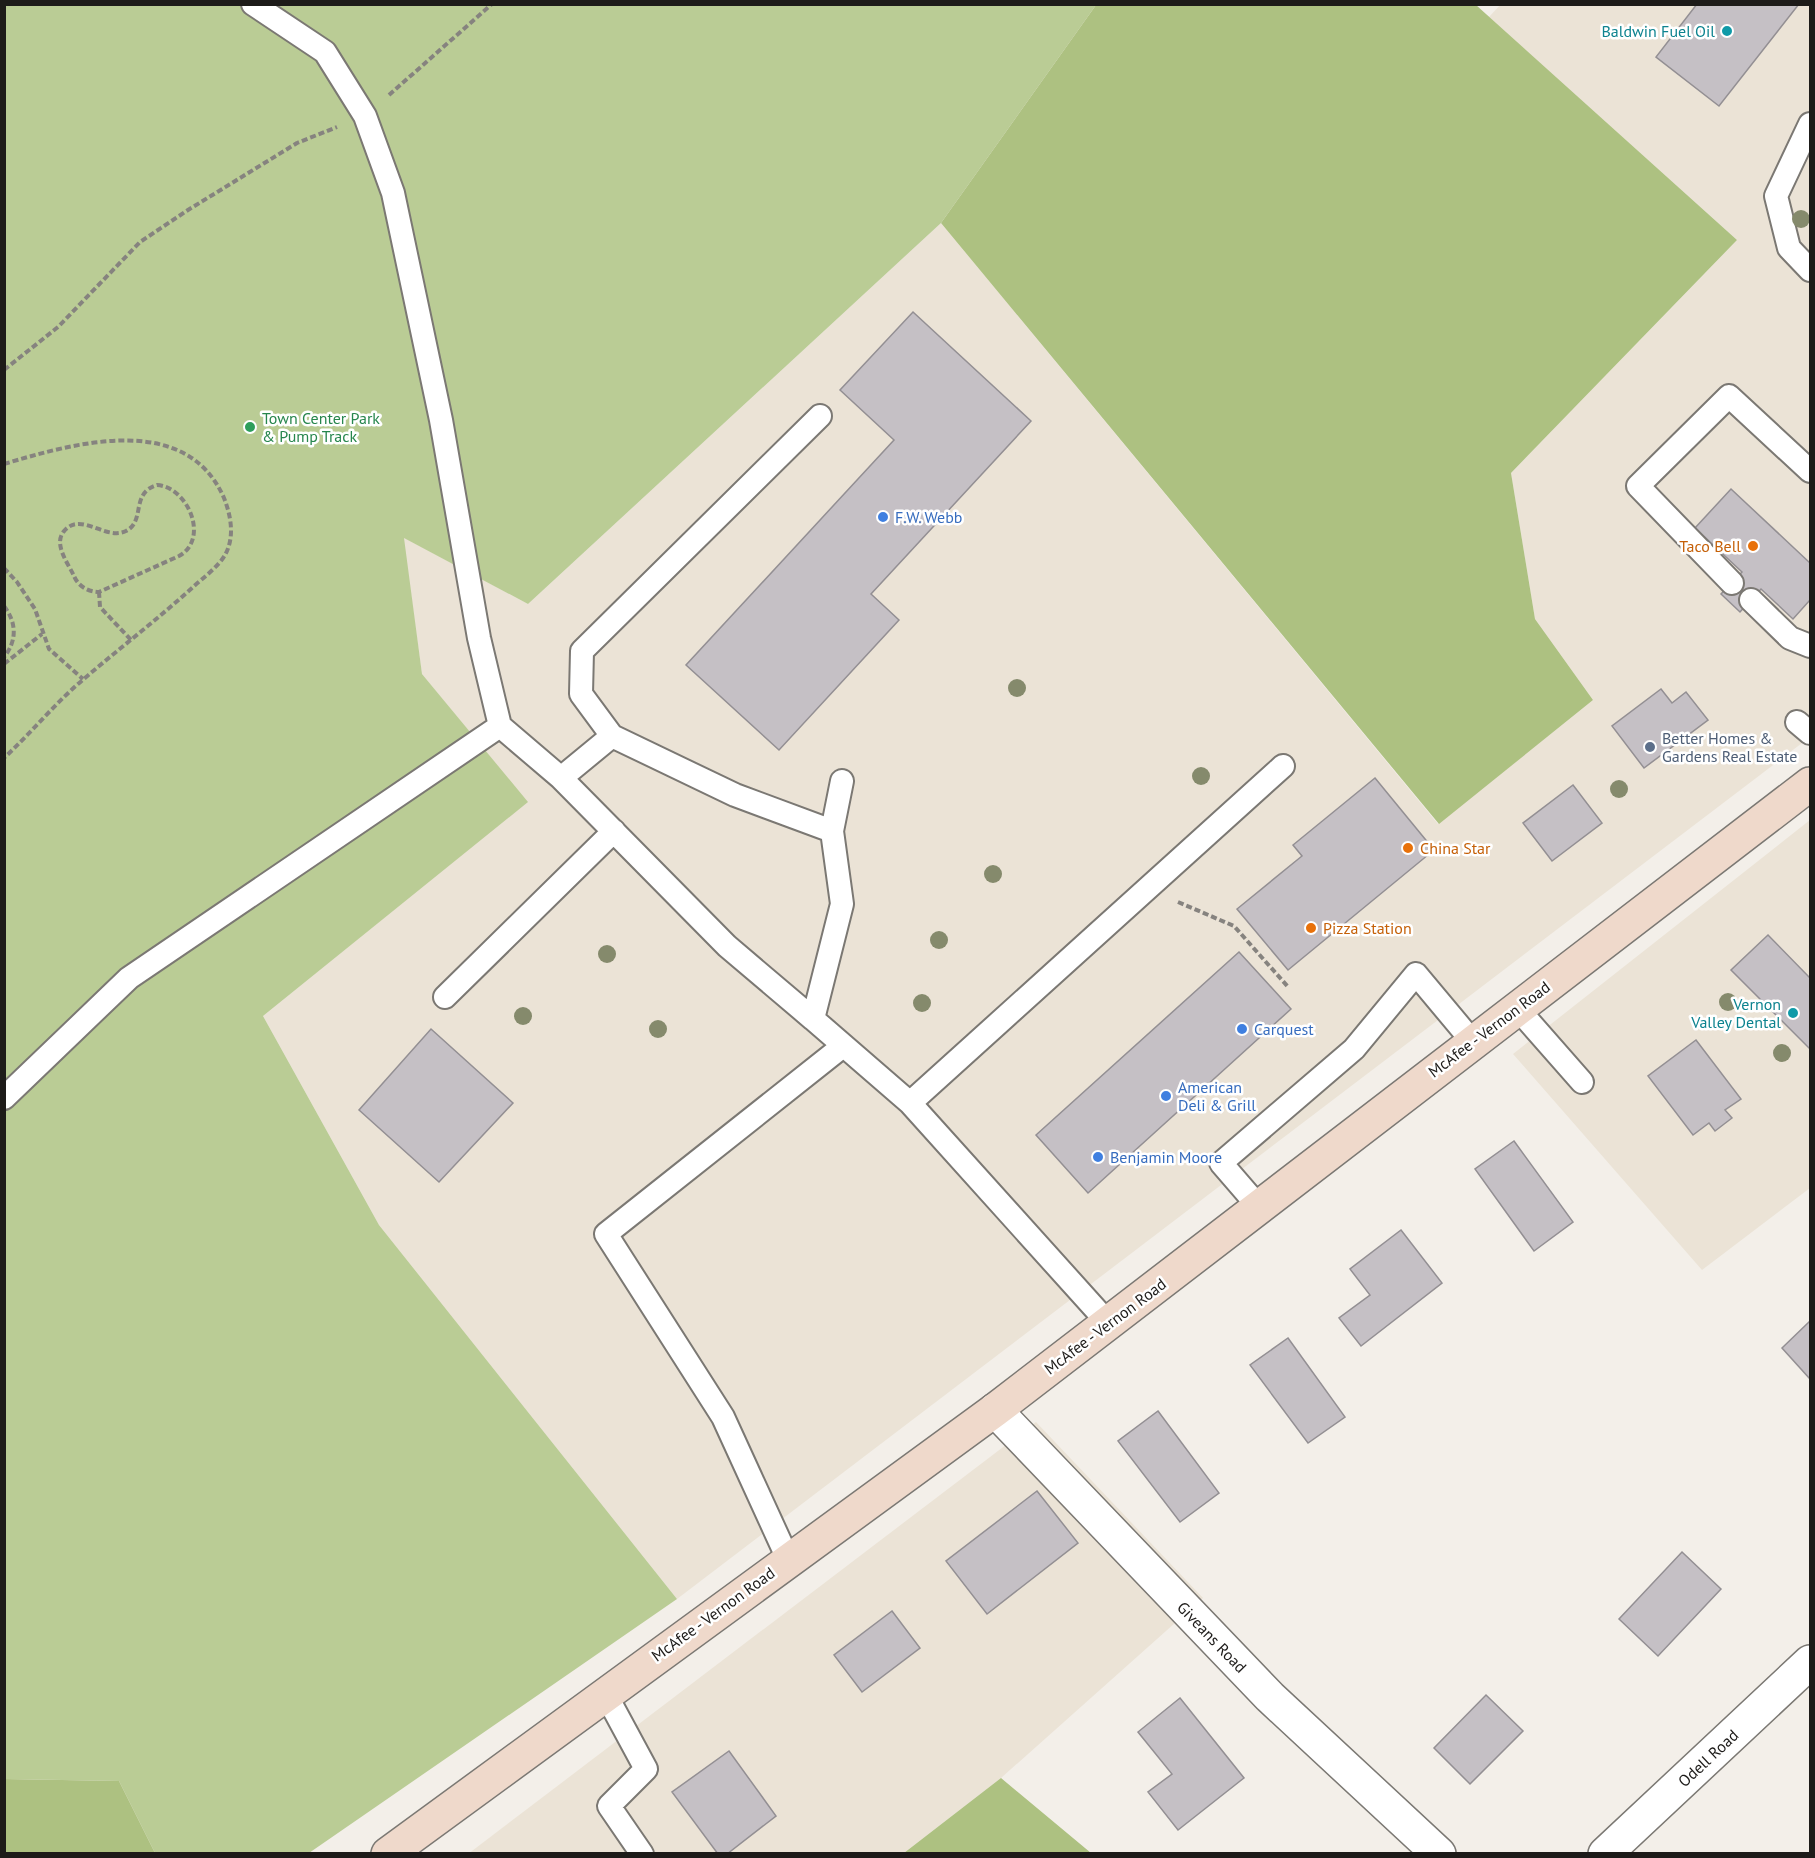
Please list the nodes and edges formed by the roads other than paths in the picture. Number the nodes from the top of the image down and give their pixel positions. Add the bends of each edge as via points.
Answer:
1 (253, 4) edge
2 (1810, 124) edge
3 (1810, 270) edge
4 (820, 416) dead end
5 (1810, 471) edge
6 (1732, 582) dead end
7 (1751, 600) dead end
8 (1810, 646) edge
9 (500, 726) junction
10 (612, 736) junction
11 (1283, 766) dead end
12 (561, 778) junction
13 (842, 781) dead end
14 (1810, 784) edge
15 (614, 831) junction
16 (832, 831) junction
17 (445, 997) dead end
18 (1517, 1008) junction
19 (813, 1019) junction
20 (1472, 1041) junction
21 (843, 1046) junction
22 (1582, 1082) dead end
23 (4, 1098) edge
24 (910, 1103) junction
25 (1259, 1207) junction
26 (1109, 1324) junction
27 (995, 1410) junction
28 (788, 1559) junction
29 (1810, 1662) edge
30 (605, 1693) junction
31 (388, 1854) edge
32 (642, 1854) edge
33 (1439, 1854) edge
34 (1605, 1854) edge

1 - 9 lane via 326,52 365,116 393,193 441,420 479,638
2 - 3 lane via 1776,196 1789,248
4 - 10 lane via 582,651 581,694
5 - 6 lane via 1729,396 1638,486
7 - 8 lane via 1790,638
9 - 12 lane
9 - 23 lane via 129,978
10 - 12 lane
10 - 16 lane via 735,795
11 - 24 lane
12 - 15 lane
13 - 16 lane
14 - 18 main road, McAfee - Vernon Road
15 - 17 lane
15 - 19 lane via 727,946
16 - 19 lane via 842,904
18 - 20 main road, McAfee - Vernon Road
18 - 22 lane
19 - 21 lane
20 - 25 main road, McAfee - Vernon Road
20 - 25 lane via 1416,974 1354,1049 1221,1163
21 - 24 lane
21 - 28 lane via 606,1234 723,1417
24 - 26 lane
25 - 26 main road, McAfee - Vernon Road
26 - 27 main road, McAfee - Vernon Road
27 - 28 main road, McAfee - Vernon Road
27 - 33 street, Giveans Road via 1270,1697
28 - 30 main road, McAfee - Vernon Road
29 - 34 street, Odell Road
30 - 31 main road, McAfee - Vernon Road
30 - 32 lane via 646,1768 609,1806

